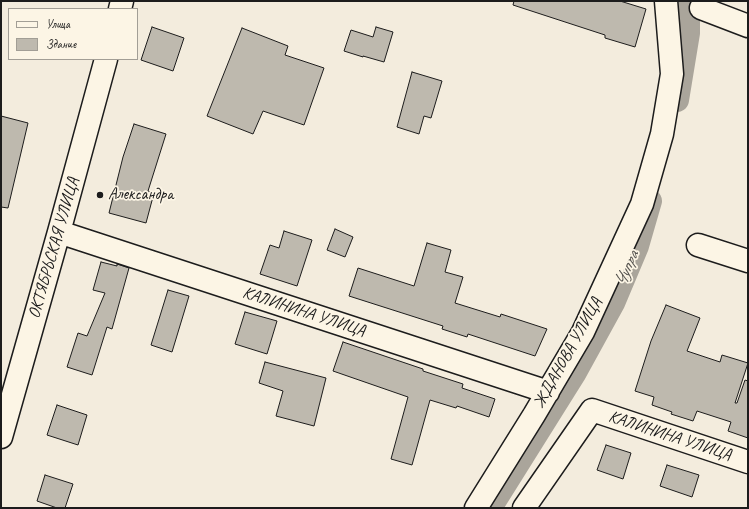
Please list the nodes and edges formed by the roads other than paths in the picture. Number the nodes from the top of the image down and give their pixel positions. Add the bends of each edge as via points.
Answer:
1 (666, 1) edge
2 (702, 8) dead end
3 (748, 26) edge
4 (106, 60) edge
5 (59, 232) junction
6 (698, 245) dead end
7 (748, 261) edge
8 (548, 392) junction
9 (1, 437) edge
10 (748, 462) edge
11 (476, 508) edge
12 (524, 508) edge

1 - 8 street, ЖДАНОВА УЛИЦА via 672,74 662,134 642,204 583,332
2 - 3 street
4 - 5 street, ОКТЯБРЬСКАЯ УЛИЦА
5 - 8 street, КАЛИНИНА УЛИЦА
5 - 9 street, ОКТЯБРЬСКАЯ УЛИЦА
6 - 7 street
8 - 11 street, ЖДАНОВА УЛИЦА
10 - 12 street, КАЛИНИНА УЛИЦА via 592,410

